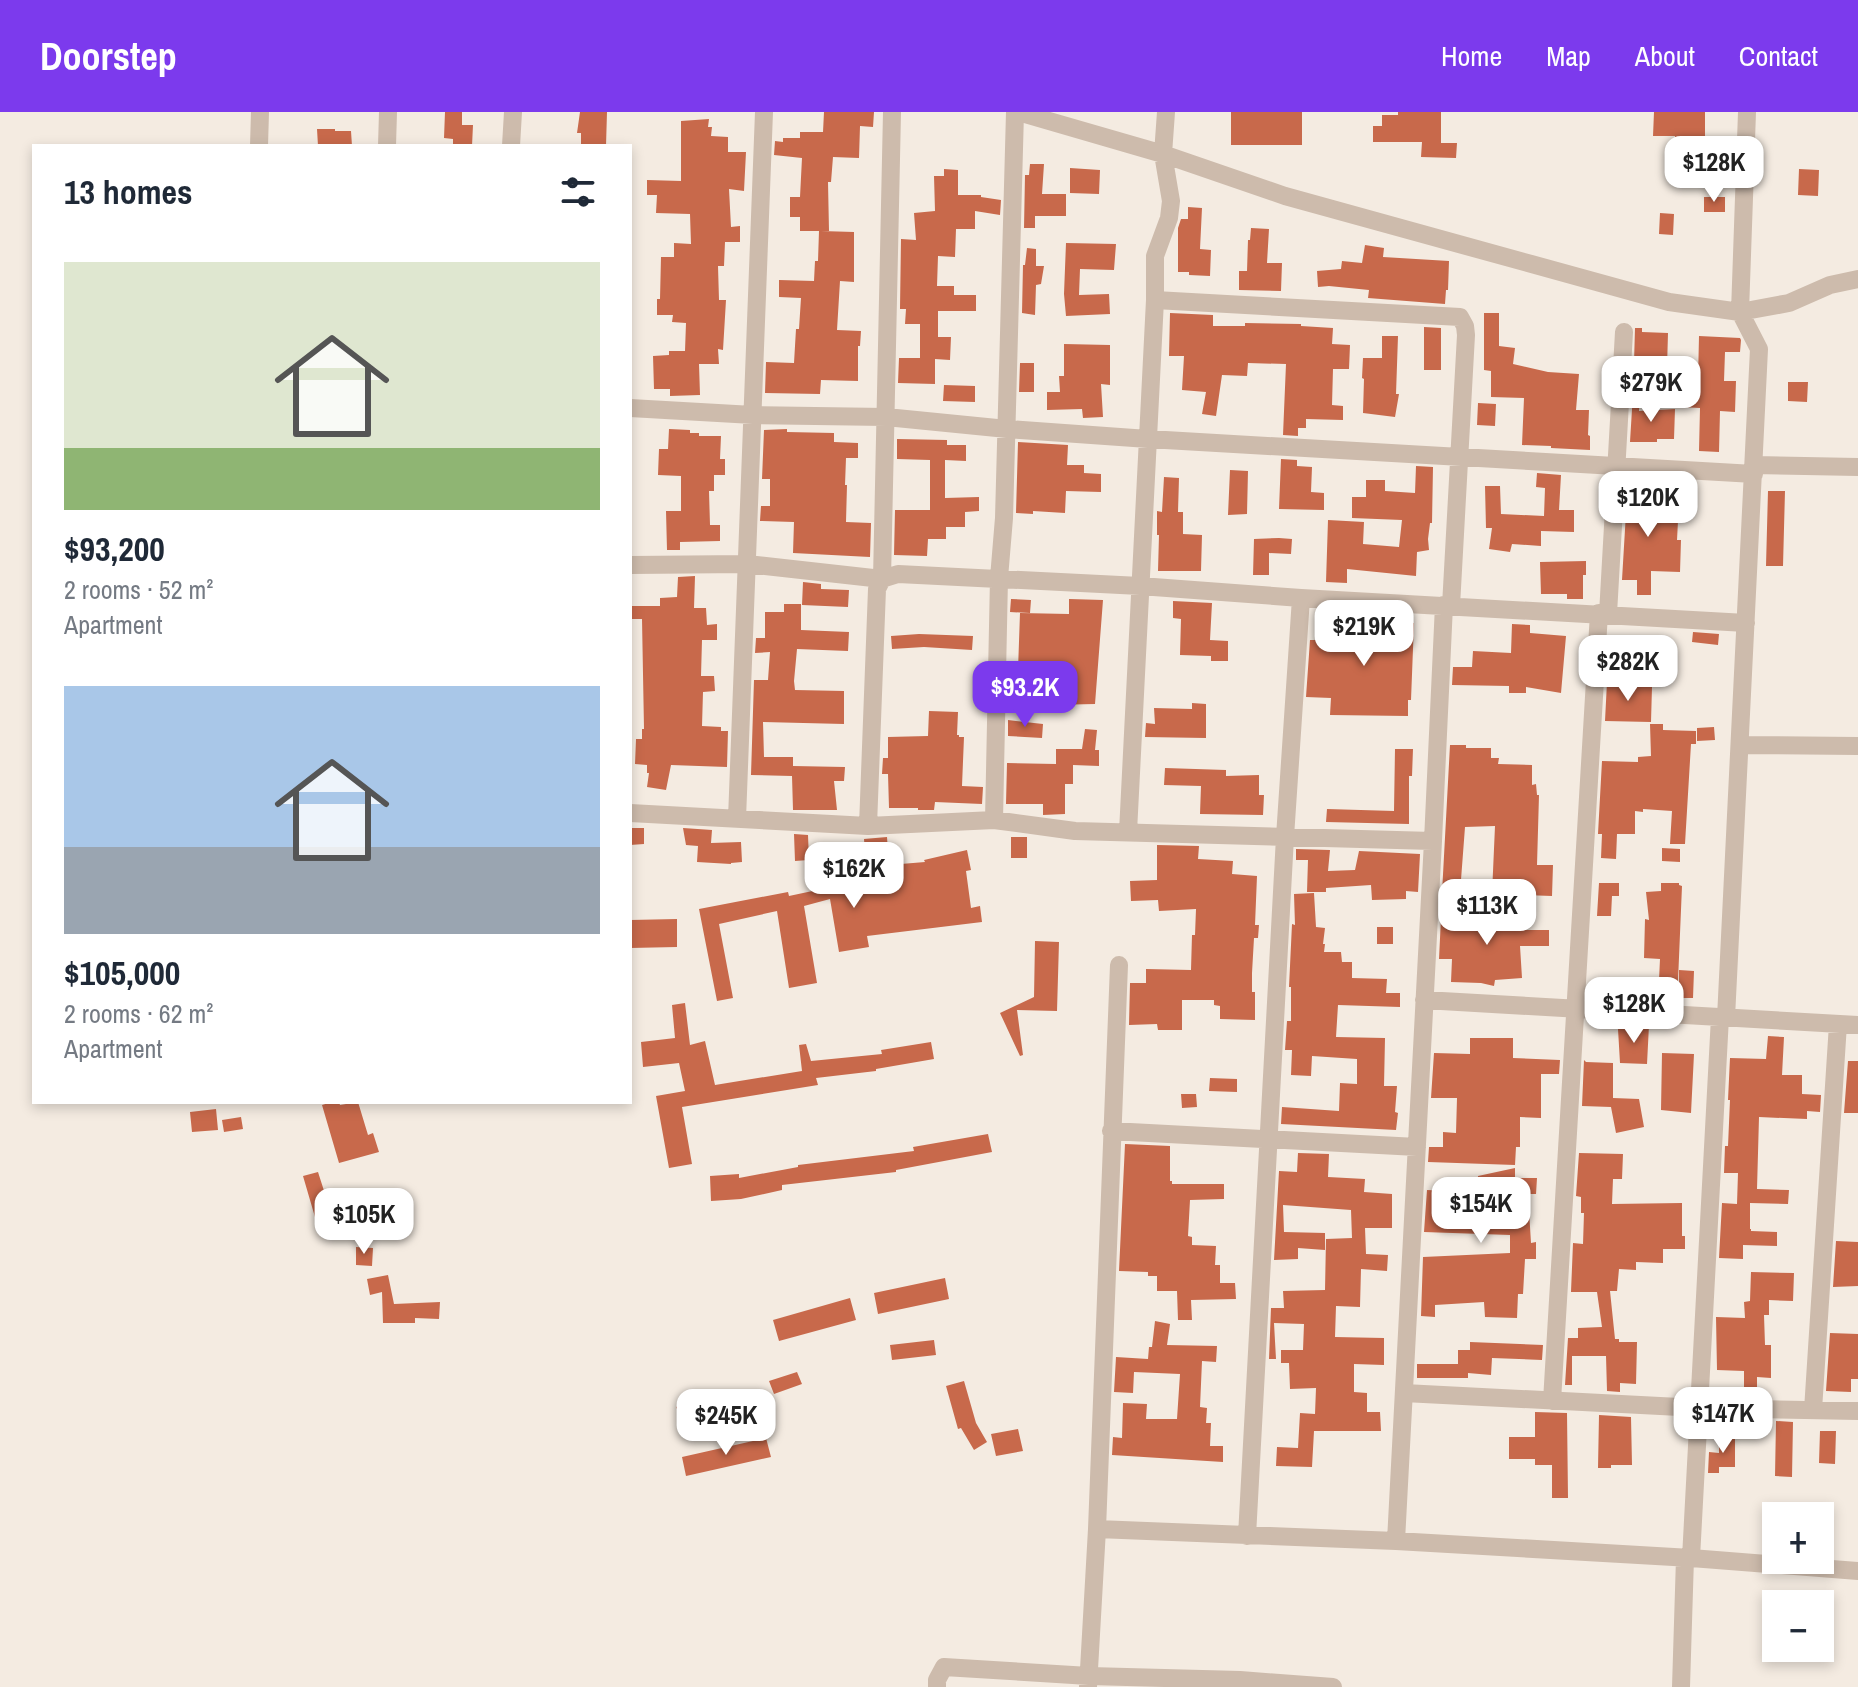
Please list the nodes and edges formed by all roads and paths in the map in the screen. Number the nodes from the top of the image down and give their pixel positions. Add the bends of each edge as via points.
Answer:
1 (260, 112) edge
2 (388, 112) edge
3 (513, 112) edge
4 (764, 112) edge
5 (892, 112) edge
6 (1017, 112) edge
7 (1166, 112) edge
8 (1747, 112) edge
9 (259, 144) edge
10 (387, 144) edge
11 (511, 144) edge
12 (1163, 154) junction
13 (1858, 279) edge
14 (1155, 300) junction
15 (1740, 312) junction
16 (1624, 332) dead end
17 (632, 408) edge
18 (753, 415) junction
19 (886, 417) junction
20 (1007, 429) junction
21 (1148, 439) junction
22 (1461, 457) junction
23 (1615, 466) junction
24 (1858, 467) edge
25 (1754, 469) junction
26 (747, 564) junction
27 (632, 565) edge
28 (999, 578) junction
29 (882, 579) junction
30 (1140, 586) junction
31 (1301, 598) junction
32 (1447, 606) junction
33 (1604, 614) junction
34 (1746, 623) junction
35 (1740, 745) junction
36 (1858, 746) edge
37 (632, 813) edge
38 (737, 819) junction
39 (994, 820) junction
40 (868, 826) junction
41 (1128, 832) junction
42 (1285, 837) junction
43 (1433, 841) junction
44 (1119, 965) dead end
45 (1424, 1000) junction
46 (1575, 1010) junction
47 (1723, 1018) junction
48 (1838, 1024) junction
49 (1858, 1025) edge
50 (1111, 1131) junction
51 (1268, 1138) junction
52 (1417, 1147) junction
53 (1404, 1393) junction
54 (1552, 1401) junction
55 (1699, 1408) junction
56 (1813, 1410) junction
57 (1858, 1411) edge
58 (1097, 1529) junction
59 (1247, 1536) junction
60 (1396, 1541) junction
61 (1688, 1558) junction
62 (1858, 1571) edge
63 (1088, 1682) edge
64 (1240, 1684) edge
65 (937, 1687) edge
66 (1333, 1687) edge
67 (1681, 1687) edge

1 - 9 street
2 - 10 street
3 - 11 street
4 - 18 street
5 - 19 street
6 - 12 street
6 - 20 street
7 - 12 street
8 - 15 street
12 - 14 street via 1171,201 1155,256
12 - 15 street via 1285,196 1669,302
13 - 15 street via 1789,303
14 - 21 street
14 - 22 street via 1460,317 1466,335
15 - 25 street via 1759,349
16 - 23 street
17 - 18 street
18 - 19 street
18 - 26 street
19 - 20 street
19 - 29 street
20 - 21 street
20 - 28 street
21 - 22 street
21 - 30 street
22 - 23 street
22 - 32 street
23 - 25 street
23 - 33 street
24 - 25 street
25 - 34 street
26 - 27 street
26 - 29 street
26 - 38 street
28 - 29 street via 898,574
28 - 30 street
28 - 39 street
29 - 40 street via 877,589
30 - 31 street
30 - 41 street
31 - 32 street
31 - 42 street
32 - 33 street
32 - 43 street
33 - 34 street
33 - 46 street
34 - 35 street
35 - 36 street
35 - 47 street
37 - 38 street
38 - 40 street
39 - 40 street
39 - 41 street
41 - 42 street
42 - 43 street
42 - 51 street
43 - 45 street
44 - 50 street
45 - 46 street
45 - 52 street
46 - 47 street
46 - 54 street
47 - 48 street
47 - 55 street
48 - 49 street
48 - 56 street
50 - 51 street
50 - 58 street
51 - 52 street
51 - 59 street
52 - 53 street
53 - 54 street
53 - 60 street
54 - 55 street
55 - 56 street
55 - 61 street
56 - 57 street
58 - 59 street
58 - 63 street
59 - 60 street
60 - 61 street
61 - 62 street
61 - 67 street
63 - 64 street
63 - 65 street via 944,1667
64 - 66 street

